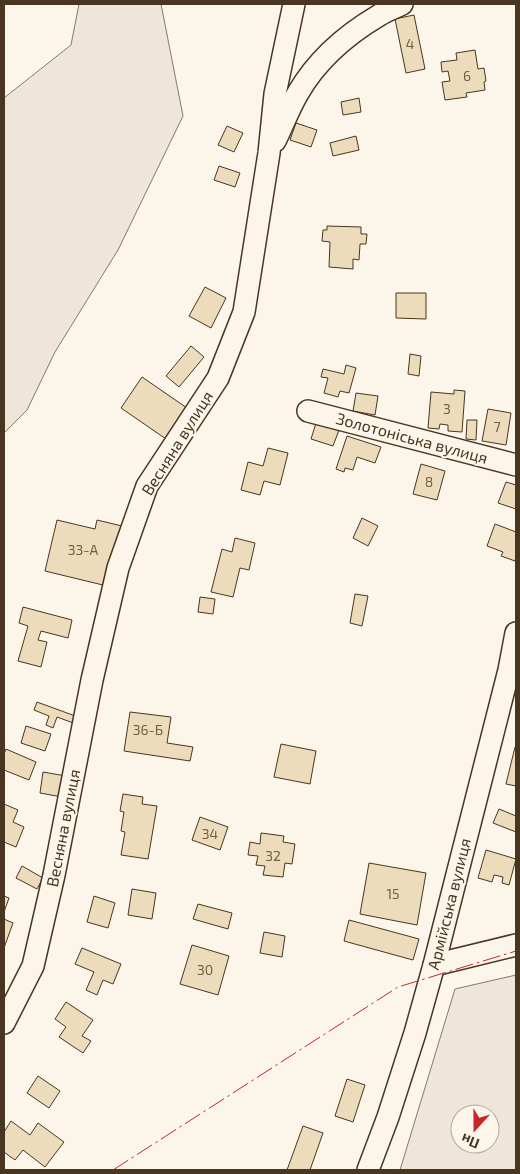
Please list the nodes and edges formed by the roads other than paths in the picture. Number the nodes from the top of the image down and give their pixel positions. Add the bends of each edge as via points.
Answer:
1 (294, 4) edge
2 (402, 4) edge
3 (269, 153) junction
4 (308, 411) dead end
5 (516, 465) edge
6 (516, 633) edge
7 (516, 945) edge
8 (434, 965) junction
9 (4, 1023) edge
10 (368, 1170) edge

1 - 3 street, Весняна вулиця via 275,94
2 - 3 street via 378,16 330,51 298,93
3 - 9 street, Весняна вулиця via 244,312 218,378 147,486 118,568 33,966
4 - 5 street, Золотоніська вулиця
6 - 8 street, Армійська вулиця
7 - 8 street
8 - 10 street, Армійська вулиця via 388,1117

